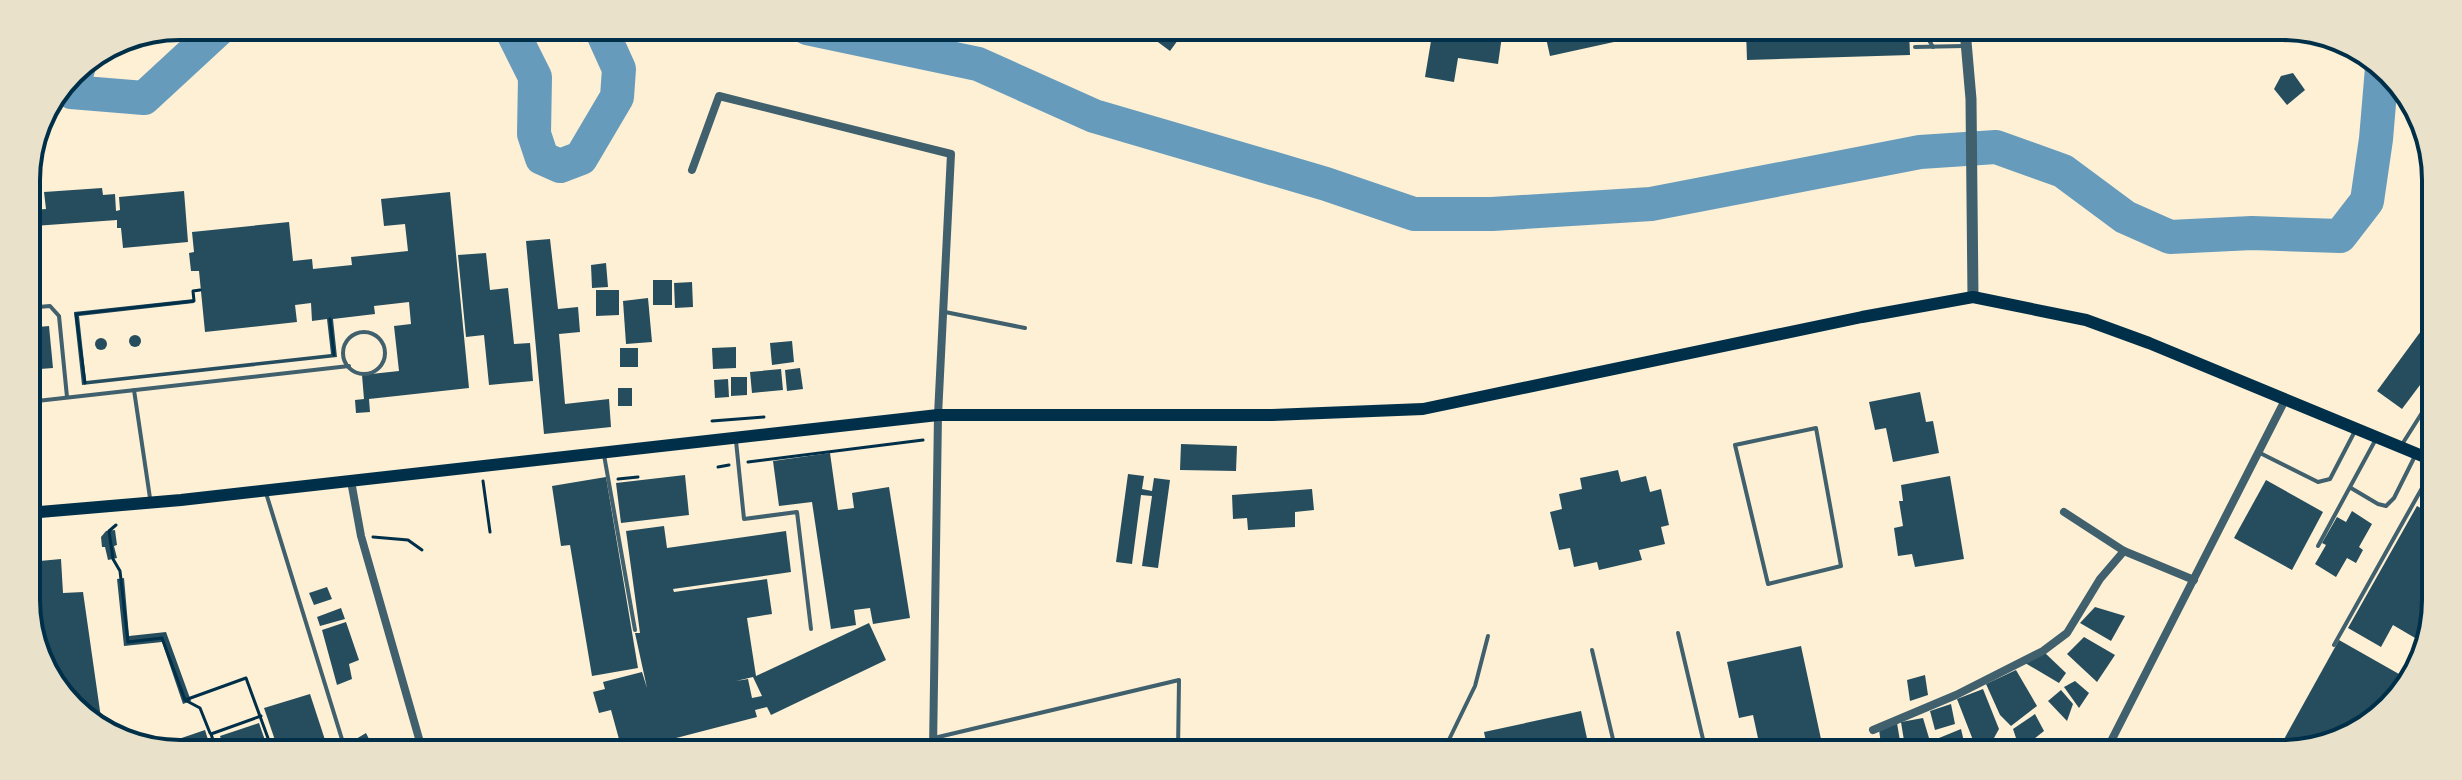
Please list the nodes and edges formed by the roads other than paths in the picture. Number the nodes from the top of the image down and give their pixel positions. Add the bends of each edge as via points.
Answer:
1 (1929, 40) edge
2 (1966, 40) edge
3 (1967, 46) junction
4 (1915, 47) dead end
5 (1933, 47) junction
6 (692, 170) dead end
7 (1973, 297) junction
8 (40, 307) edge
9 (945, 312) junction
10 (1025, 328) dead end
11 (349, 366) junction
12 (134, 390) junction
13 (67, 397) junction
14 (40, 400) edge
15 (2285, 400) junction
16 (2422, 413) edge
17 (938, 415) junction
18 (2356, 429) junction
19 (735, 437) junction
20 (2377, 437) junction
21 (1735, 445) joint
22 (2401, 447) junction
23 (604, 452) junction
24 (2258, 452) junction
25 (2416, 454) junction
26 (2422, 456) edge
27 (351, 481) junction
28 (2351, 488) junction
29 (2422, 488) edge
30 (265, 490) junction
31 (151, 502) junction
32 (40, 512) edge
33 (2064, 512) dead end
34 (2318, 546) dead end
35 (2124, 551) junction
36 (2194, 580) junction
37 (811, 629) dead end
38 (635, 630) dead end
39 (1678, 633) dead end
40 (1488, 636) dead end
41 (2334, 645) dead end
42 (1592, 650) dead end
43 (1873, 730) dead end
44 (934, 738) joint
45 (342, 740) edge
46 (419, 740) edge
47 (1178, 740) edge
48 (1449, 740) edge
49 (1613, 740) edge
50 (1703, 740) edge
51 (2112, 740) edge

1 - 5 lane
2 - 3 street
3 - 5 lane
3 - 7 street
4 - 5 lane
6 - 9 street via 719,96 951,154
7 - 15 main road via 2086,320
7 - 17 main road via 1423,409 1272,415
8 - 13 lane via 50,306 59,316
9 - 10 lane
9 - 17 street
11 - 11 lane via 364,374 376,370 385,352 380,340 369,332 349,338 343,350
11 - 12 lane
12 - 13 lane
12 - 31 lane
13 - 14 lane
15 - 18 main road
15 - 24 street
16 - 22 lane
17 - 19 main road
17 - 44 street
18 - 20 main road
18 - 24 lane via 2325,482
19 - 23 main road
19 - 37 lane via 744,519 797,512
20 - 22 main road
20 - 28 lane
21 - 21 lane via 1816,428 1841,566 1768,584
22 - 25 main road
23 - 27 main road
23 - 38 lane
24 - 36 street
25 - 26 main road
25 - 28 lane via 2386,506
27 - 30 main road
27 - 46 street via 361,536
28 - 34 lane
29 - 41 lane
30 - 31 main road
30 - 45 lane
31 - 32 main road
33 - 35 street
35 - 36 street
35 - 43 street via 2067,633 2043,651
36 - 51 street
39 - 50 lane
40 - 48 lane via 1475,686
42 - 49 lane
44 - 47 lane via 1179,680

